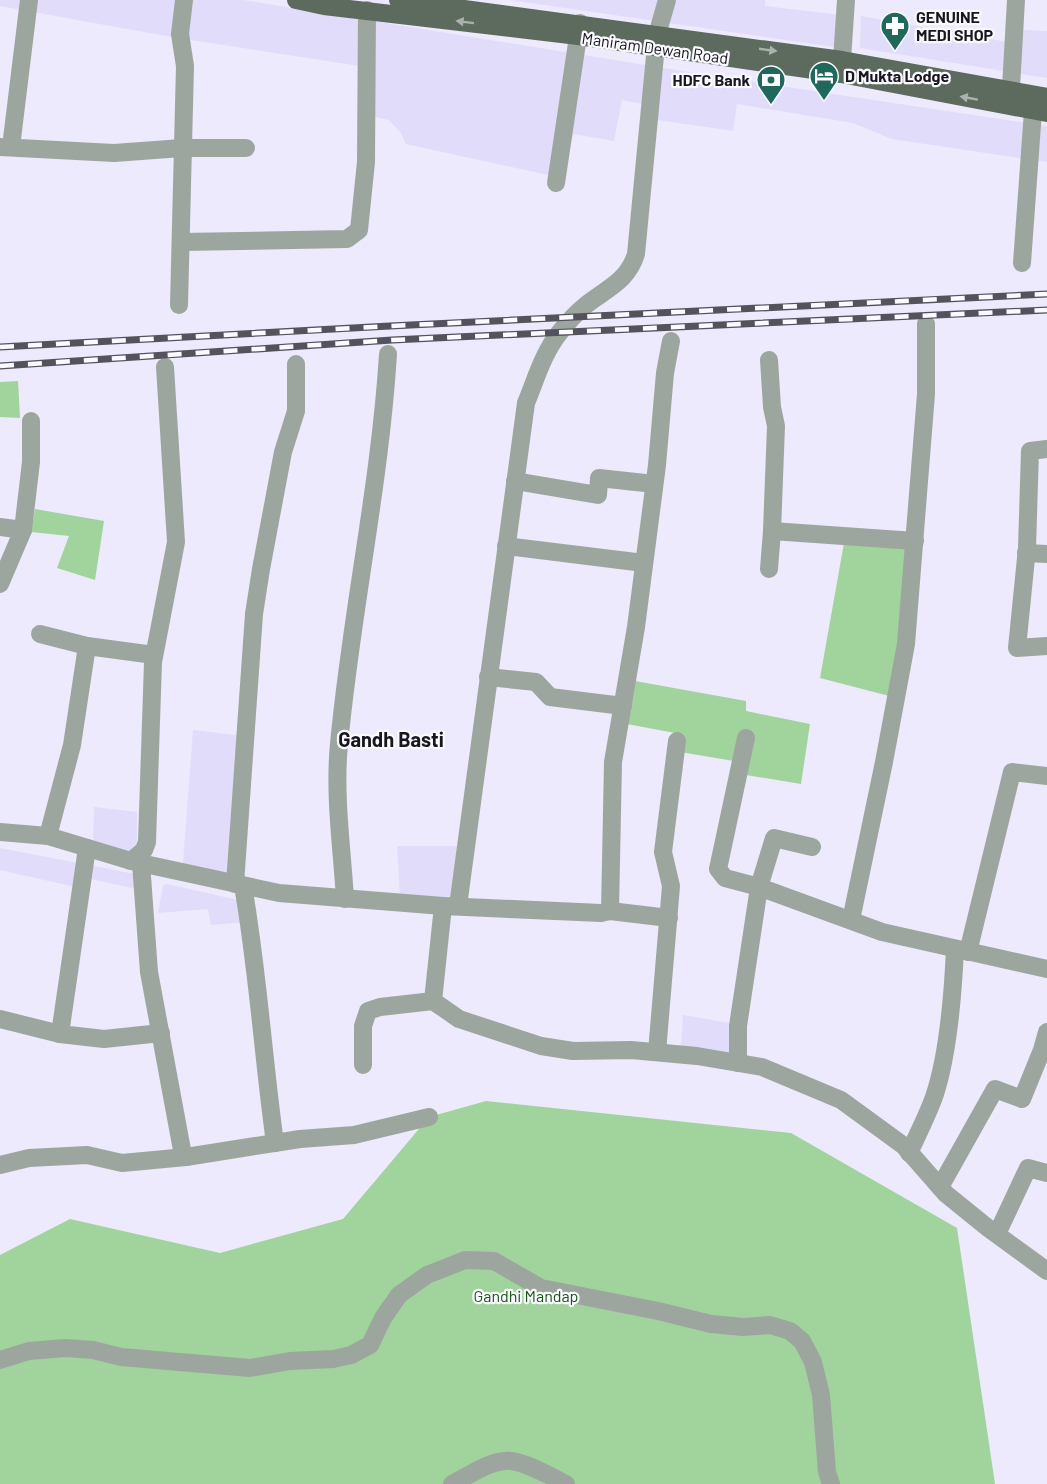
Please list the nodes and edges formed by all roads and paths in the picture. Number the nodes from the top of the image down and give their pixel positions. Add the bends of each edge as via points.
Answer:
1 (29, 0) edge
2 (184, 0) edge
3 (296, 0) edge
4 (398, 0) edge
5 (667, 0) edge
6 (846, 0) edge
7 (1016, 0) edge
8 (367, 10) junction
9 (579, 30) junction
10 (657, 42) junction
11 (842, 60) junction
12 (1047, 97) edge
13 (1010, 98) junction
14 (1040, 112) edge
15 (5, 147) edge
16 (182, 148) junction
17 (246, 148) dead end
18 (556, 183) dead end
19 (182, 242) junction
20 (1022, 263) dead end
21 (179, 305) dead end
22 (926, 324) dead end
23 (670, 341) dead end
24 (388, 354) dead end
25 (769, 360) dead end
26 (296, 364) dead end
27 (165, 367) dead end
28 (31, 421) dead end
29 (1047, 449) edge
30 (515, 481) junction
31 (654, 484) junction
32 (0, 527) edge
33 (23, 530) junction
34 (772, 531) junction
35 (915, 541) junction
36 (506, 546) junction
37 (1026, 553) junction
38 (1047, 554) edge
39 (644, 563) junction
40 (769, 569) dead end
41 (0, 584) edge
42 (40, 634) dead end
43 (87, 646) junction
44 (1047, 646) edge
45 (154, 655) junction
46 (488, 677) junction
47 (623, 706) junction
48 (746, 738) dead end
49 (677, 741) dead end
50 (1047, 776) edge
51 (0, 831) edge
52 (48, 836) junction
53 (812, 847) dead end
54 (87, 848) junction
55 (136, 862) junction
56 (239, 885) junction
57 (759, 887) junction
58 (345, 899) junction
59 (451, 906) junction
60 (610, 911) junction
61 (669, 918) junction
62 (851, 920) junction
63 (961, 951) junction
64 (1047, 969) edge
65 (433, 1001) junction
66 (0, 1019) edge
67 (1047, 1032) edge
68 (161, 1033) junction
69 (60, 1034) junction
70 (657, 1052) junction
71 (738, 1063) junction
72 (363, 1065) dead end
73 (429, 1117) dead end
74 (275, 1143) junction
75 (909, 1153) junction
76 (186, 1157) junction
77 (0, 1165) edge
78 (1046, 1169) edge
79 (940, 1187) junction
80 (997, 1234) junction
81 (1047, 1271) edge
82 (0, 1360) edge
83 (452, 1484) edge
84 (566, 1484) edge
85 (831, 1484) edge

1 - 15 street
2 - 16 street via 180,34 185,66
3 - 8 main road, Maniram Dewan Road
4 - 9 main road, Maniram Dewan Road
5 - 10 street
6 - 11 street
7 - 13 street
9 -> 8 main road, Maniram Dewan Road
8 - 19 street via 366,162 359,230 347,239
9 - 10 main road, Maniram Dewan Road
9 - 18 street
10 -> 11 main road, Maniram Dewan Road
13 -> 10 main road, Maniram Dewan Road
10 - 30 street via 633,265 621,281 573,318 546,353 526,403
11 - 13 main road, Maniram Dewan Road
12 - 13 main road, Maniram Dewan Road
13 - 14 main road, Maniram Dewan Road
14 - 20 street
15 - 16 street via 114,153
16 - 17 street
16 - 19 street
19 - 21 street
22 - 35 street via 926,394
23 - 31 street
24 - 58 street via 339,746
25 - 34 street via 776,426
26 - 56 street via 296,411 283,452 254,615
27 - 45 street via 176,542
28 - 33 street via 31,462
29 - 37 street via 1030,451
30 - 31 street via 597,495 599,478
30 - 36 street
31 - 39 street
32 - 33 street
33 - 41 street
34 - 35 street
34 - 40 street
35 - 62 street via 906,644
36 - 39 street
36 - 46 street
37 - 38 street
37 - 44 street via 1017,648
39 - 47 street
42 - 43 street
43 - 45 street
43 - 52 street via 72,745
45 - 55 street via 147,842
46 - 47 street via 536,682 550,697
46 - 59 street
47 - 60 street via 614,762
48 - 57 street via 718,869 725,878
49 - 61 street via 663,852 671,886
50 - 63 street via 1012,772
51 - 52 street
52 - 54 street
53 - 57 street via 774,838
54 - 55 street
54 - 69 street
55 - 56 street
55 - 68 street via 149,972
56 - 58 street via 279,894
56 - 74 street via 254,948
57 - 62 street
57 - 71 street via 738,1026
58 - 59 street
59 - 60 street via 601,914
59 - 65 street
60 - 61 street
61 - 70 street
62 - 63 street via 882,932
63 - 64 street
63 - 75 street via 934,1096
65 - 70 street via 459,1019 541,1046 573,1051
65 - 72 street via 368,1011 363,1026
66 - 69 street
67 - 79 street via 1022,1099 994,1089
68 - 69 street via 104,1039
68 - 76 street
70 - 71 street
71 - 75 street via 762,1067 841,1100
73 - 74 street via 354,1136
74 - 76 street
75 - 79 street
76 - 77 street via 122,1163 87,1155 29,1158
78 - 80 street via 1028,1168
79 - 80 street
80 - 81 street
82 - 85 street via 66,1348 250,1368 333,1359 370,1345 399,1295 427,1275 465,1260 494,1261 541,1288 711,1324 770,1325 790,1330 802,1341 813,1362 821,1395
83 - 84 street via 506,1460

